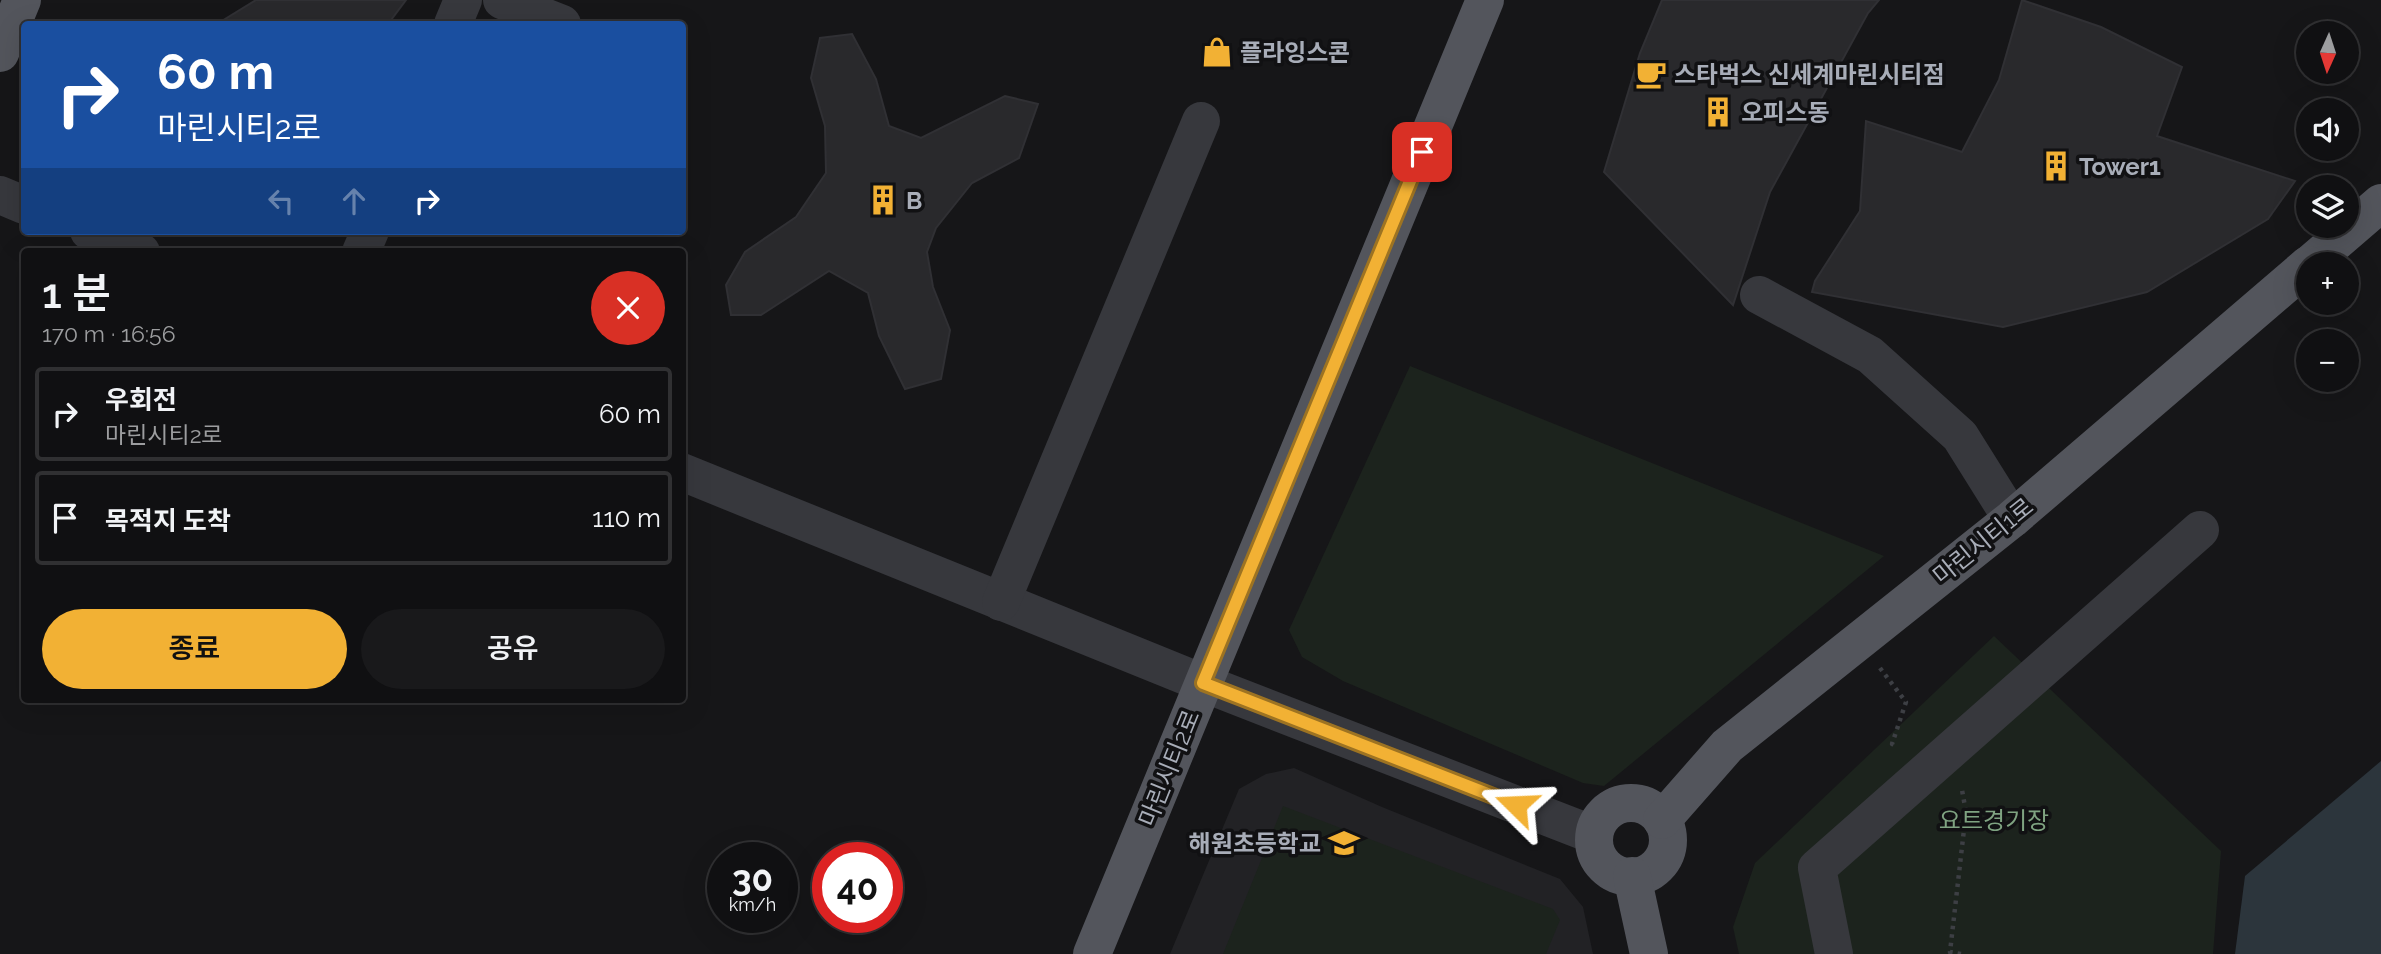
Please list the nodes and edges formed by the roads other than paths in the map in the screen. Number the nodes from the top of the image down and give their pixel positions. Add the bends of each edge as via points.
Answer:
1 (22, 0) edge
2 (463, 0) edge
3 (502, 0) edge
4 (1485, 0) edge
5 (454, 21) edge
6 (554, 21) edge
7 (0, 53) edge
8 (1201, 121) dead end
9 (0, 195) edge
10 (2381, 203) edge
11 (21, 204) edge
12 (99, 235) edge
13 (131, 248) edge
14 (2324, 252) edge
15 (2296, 276) edge
16 (1759, 295) dead end
17 (686, 474) edge
18 (2012, 519) junction
19 (2200, 530) dead end
20 (1001, 602) junction
21 (1203, 683) junction
22 (1662, 820) junction
23 (1594, 835) junction
24 (1632, 876) junction
25 (1092, 954) edge
26 (1648, 954) edge
27 (1834, 954) edge

1 - 7 main road
2 - 5 street
3 - 6 street
4 - 21 main road, 마린시티2로
8 - 20 street
9 - 11 street
10 - 14 main road, 마린시티1로
12 - 13 street
15 - 18 main road, 마린시티1로
16 - 18 street via 1870,355 1960,436
17 - 20 street
18 - 22 main road, 마린시티1로 via 1727,746
19 - 27 street via 1817,868
20 - 21 street
21 - 23 street
21 - 25 main road, 마린시티2로
22 - 23 main road via 1652,809 1623,804 1609,810
22 - 24 main road via 1667,848 1662,861 1652,870
23 - 24 main road via 1602,863 1613,872
24 - 26 main road

